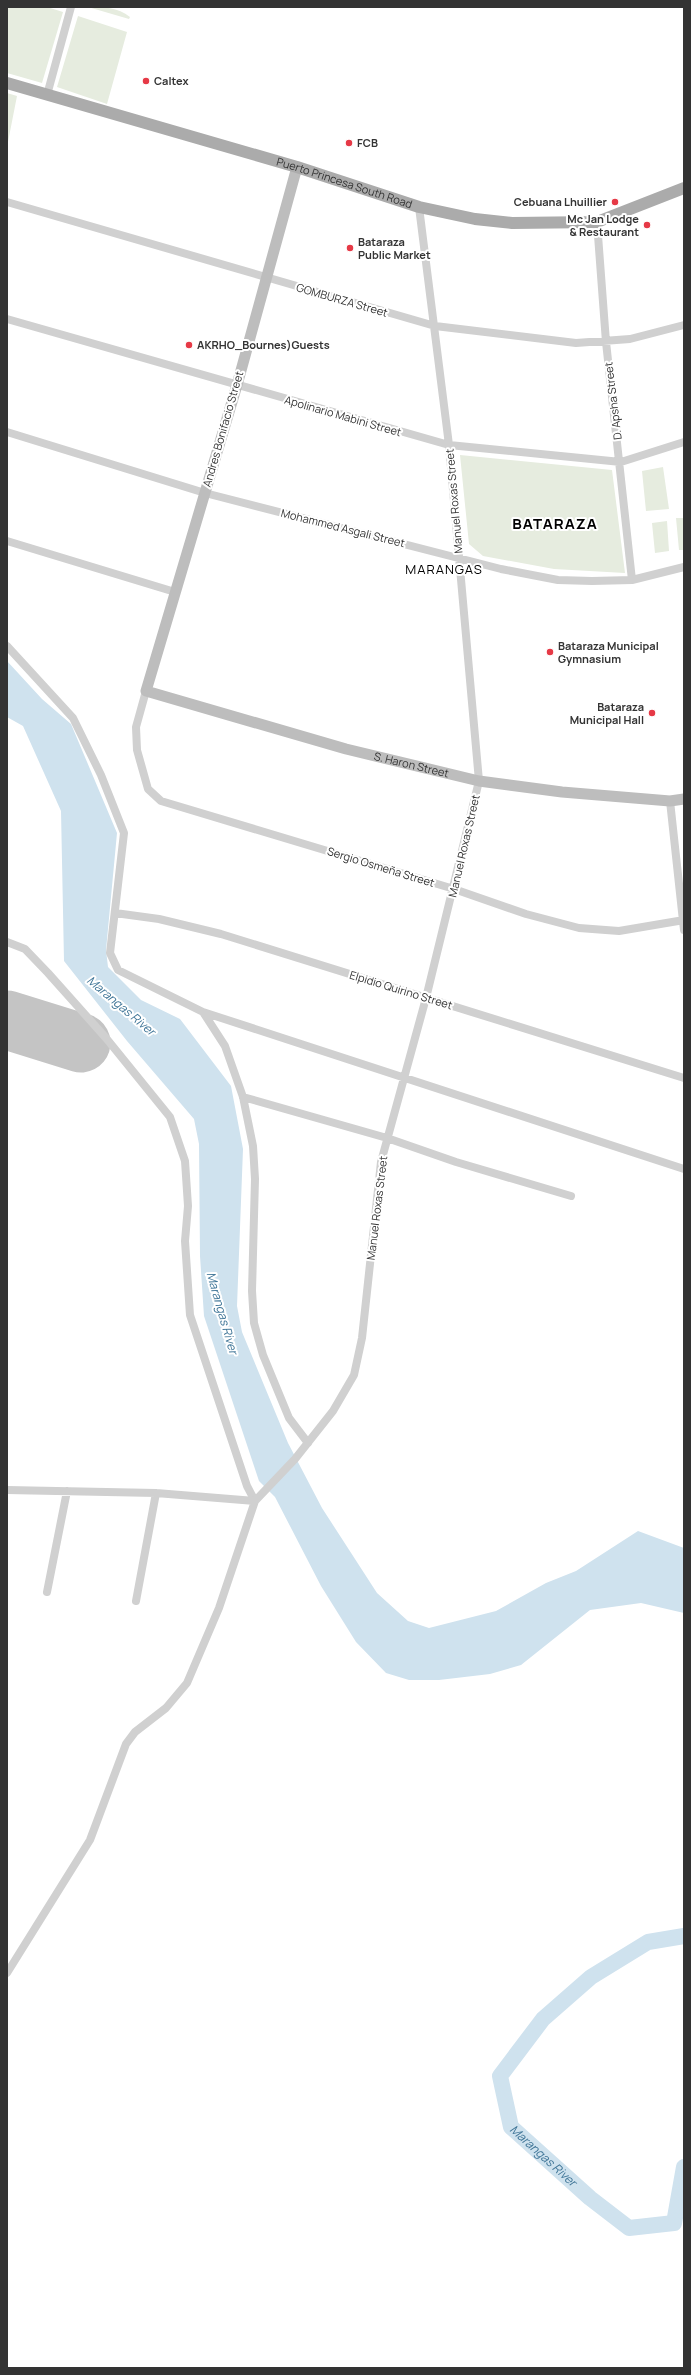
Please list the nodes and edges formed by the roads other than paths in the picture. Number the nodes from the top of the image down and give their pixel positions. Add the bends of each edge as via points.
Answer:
1 (71, 7) edge
2 (7, 83) edge
3 (47, 96) junction
4 (297, 167) junction
5 (684, 188) edge
6 (7, 202) edge
7 (420, 208) junction
8 (597, 222) junction
9 (266, 278) junction
10 (7, 319) edge
11 (684, 325) edge
12 (435, 326) junction
13 (606, 342) junction
14 (237, 385) junction
15 (7, 432) edge
16 (684, 442) edge
17 (449, 445) junction
18 (621, 462) junction
19 (205, 493) junction
20 (7, 541) edge
21 (459, 557) junction
22 (684, 567) edge
23 (632, 580) junction
24 (175, 592) junction
25 (7, 646) edge
26 (146, 691) junction
27 (479, 781) junction
28 (684, 799) edge
29 (670, 801) junction
30 (454, 889) junction
31 (115, 913) junction
32 (684, 920) edge
33 (684, 930) edge
34 (7, 942) edge
35 (426, 998) junction
36 (203, 1012) junction
37 (404, 1076) junction
38 (684, 1078) edge
39 (243, 1097) junction
40 (387, 1138) junction
41 (684, 1169) edge
42 (571, 1196) dead end
43 (308, 1443) junction
44 (7, 1490) edge
45 (67, 1491) junction
46 (156, 1493) junction
47 (255, 1501) junction
48 (47, 1592) dead end
49 (136, 1601) dead end
50 (7, 1973) edge

1 - 3 street
2 - 3 main road, Puerto Princesa South Road
3 - 4 main road, Puerto Princesa South Road
4 - 7 main road, Puerto Princesa South Road
4 - 9 street, Andres Bonifacio Street
5 - 8 main road, Puerto Princesa South Road
6 - 9 street, GOMBURZA Street
7 - 8 main road, Puerto Princesa South Road via 474,219 512,223
7 - 12 street, Manuel Roxas Street
8 - 13 street, D. Apsha Street
9 - 12 street, GOMBURZA Street
9 - 14 street, Andres Bonifacio Street
10 - 14 street, Apolinario Mabini Street
11 - 13 street, GOMBURZA Street via 654,334
12 - 13 street, GOMBURZA Street via 541,340
12 - 17 street, Manuel Roxas Street
13 - 18 street, D. Apsha Street
14 - 17 street, Apolinario Mabini Street
14 - 19 street, Andres Bonifacio Street
15 - 19 street, Mohammed Asgali Street
16 - 18 street, Apolinario Mabini Street
17 - 18 street, Apolinario Mabini Street
17 - 21 street, Manuel Roxas Street
18 - 23 street, D. Apsha Street
19 - 21 street, Mohammed Asgali Street
19 - 24 street, Andres Bonifacio Street
20 - 24 street
21 - 23 street, Mohammed Asgali Street via 501,570 558,580
21 - 27 street, Manuel Roxas Street
22 - 23 street, Mohammed Asgali Street
24 - 26 street, Andres Bonifacio Street
25 - 31 street via 73,718 101,775 124,833
26 - 27 street, S. Haron Street via 346,749
26 - 30 street, Sergio Osmeña Street via 135,738 144,779 152,793 161,801
27 - 29 street, S. Haron Street via 562,792
27 - 30 street, Manuel Roxas Street
28 - 29 street, S. Haron Street
29 - 32 street
30 - 32 street, Sergio Osmeña Street via 526,914 579,928 619,931
30 - 35 street, Manuel Roxas Street
31 - 35 street, Elpidio Quirino Street via 159,919 221,934
31 - 36 street via 110,953 118,970
32 - 33 street
34 - 47 street via 25,949 48,973 106,1038 170,1117 185,1161 188,1206 185,1241 190,1315 247,1486
35 - 37 street, Manuel Roxas Street
35 - 38 street, Elpidio Quirino Street
36 - 37 street
36 - 39 street via 224,1046
37 - 40 street, Manuel Roxas Street
37 - 41 street
39 - 40 street
39 - 43 street via 253,1146 255,1179 252,1291 254,1323 263,1355 289,1418
40 - 42 street via 456,1162
40 - 43 street, Manuel Roxas Street via 379,1176 362,1338 354,1375 333,1411
43 - 47 street, Manuel Roxas Street
44 - 45 street
45 - 46 street
45 - 48 street
46 - 47 street
46 - 49 street
47 - 50 street via 219,1608 187,1683 166,1708 135,1732 126,1744 90,1840

